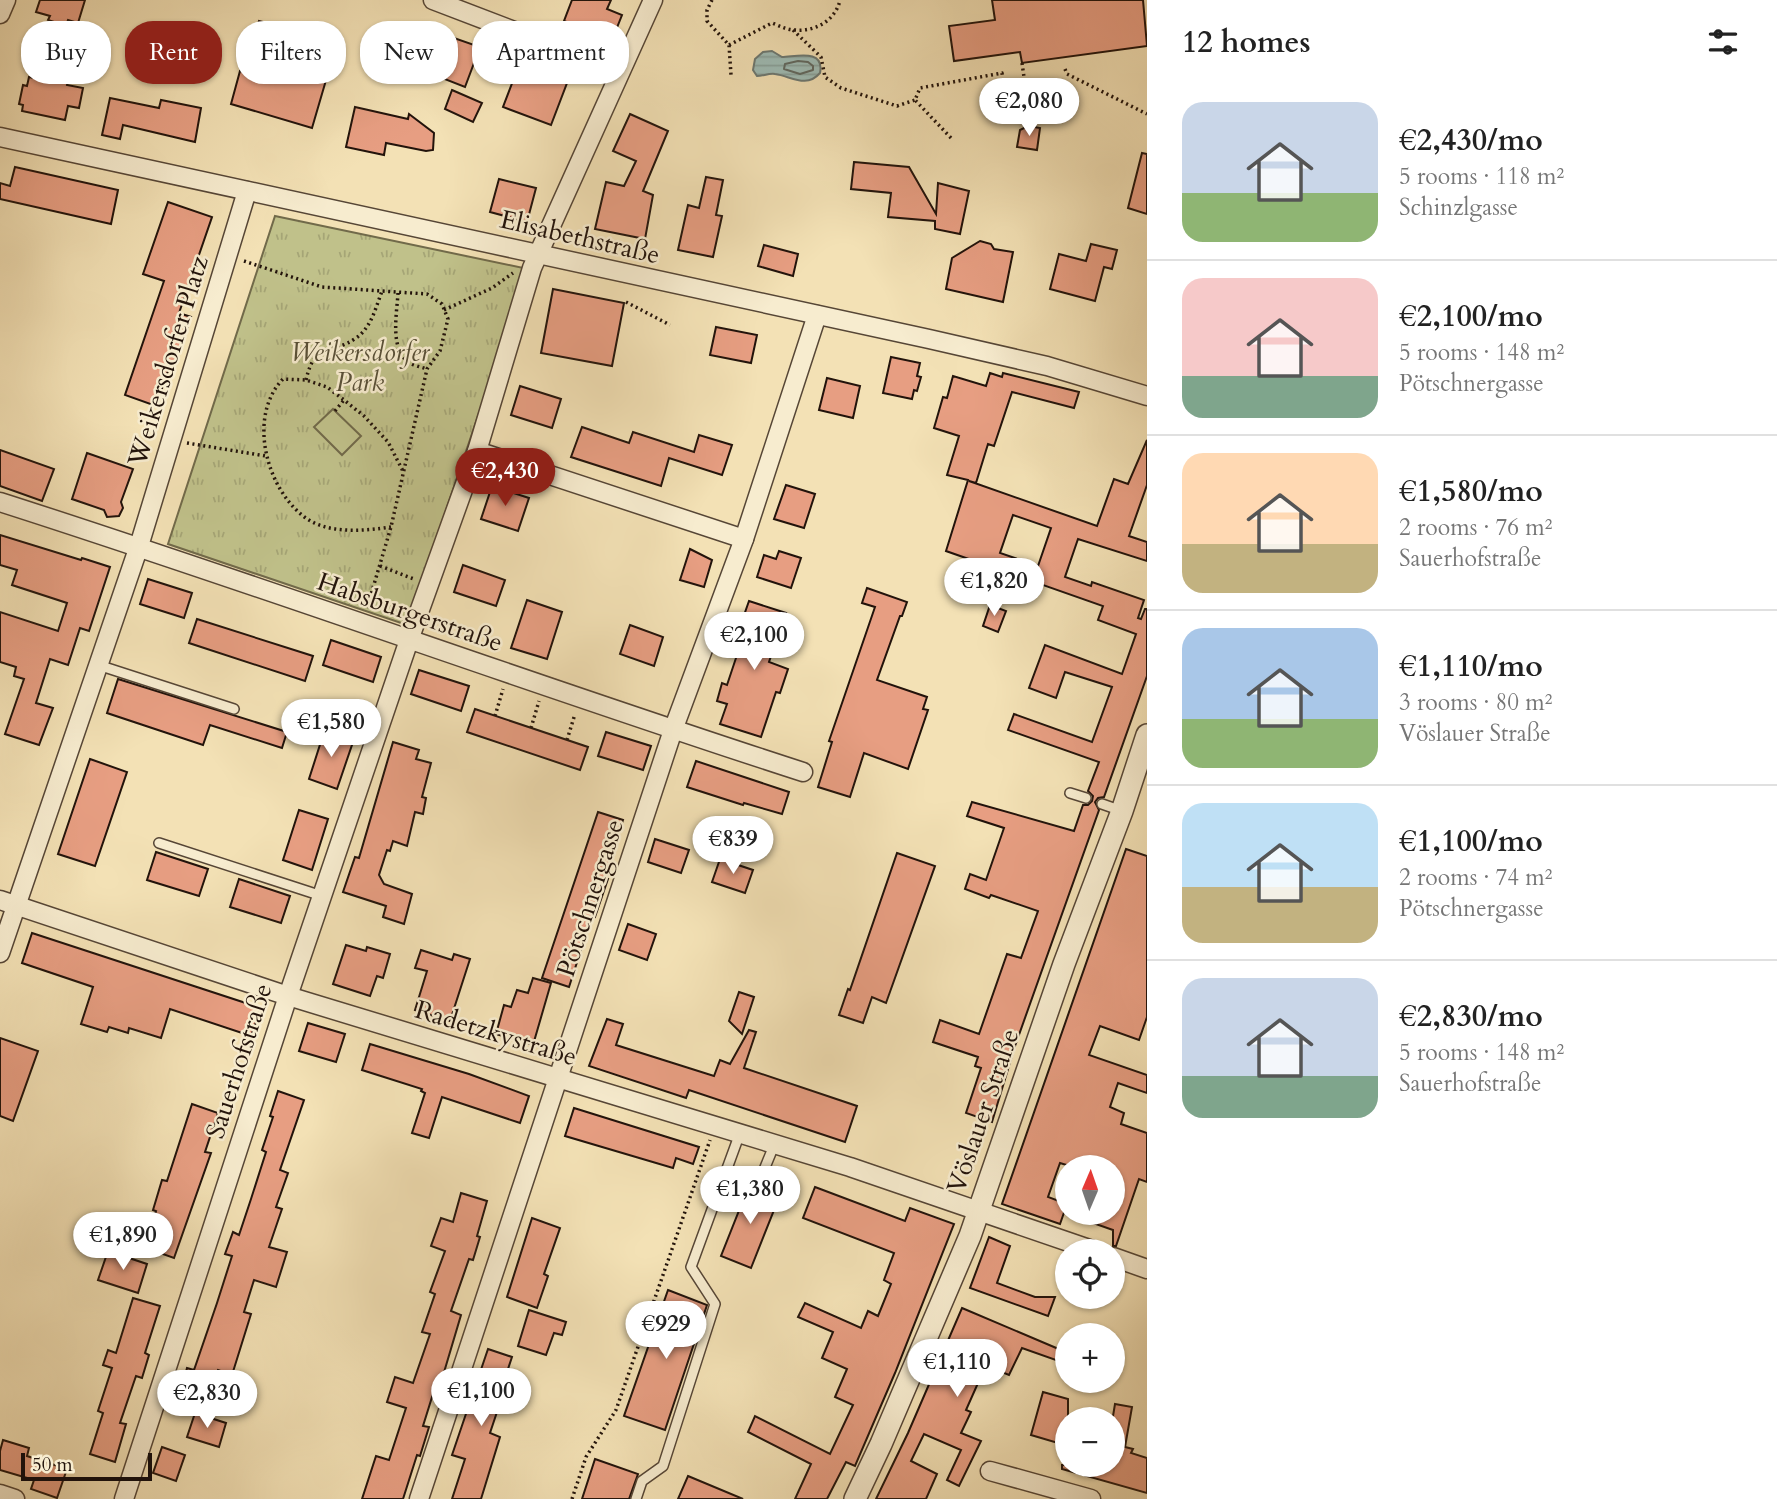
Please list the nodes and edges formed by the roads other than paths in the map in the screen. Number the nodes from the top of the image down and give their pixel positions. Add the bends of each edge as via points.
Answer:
1 (6, 0) edge
2 (433, 0) edge
3 (653, 0) edge
4 (0, 14) edge
5 (488, 21) edge
6 (629, 50) edge
7 (613, 84) edge
8 (0, 137) edge
9 (247, 191) junction
10 (538, 254) junction
11 (817, 316) junction
12 (1147, 396) edge
13 (477, 451) junction
14 (0, 502) edge
15 (744, 539) junction
16 (139, 547) junction
17 (409, 640) junction
18 (98, 665) junction
19 (234, 709) dead end
20 (673, 730) junction
21 (1147, 735) edge
22 (803, 772) dead end
23 (1070, 793) dead end
24 (1086, 799) dead end
25 (1101, 804) dead end
26 (1122, 811) junction
27 (159, 843) dead end
28 (322, 896) junction
29 (8, 902) edge
30 (0, 953) edge
31 (288, 996) junction
32 (558, 1079) junction
33 (740, 1133) junction
34 (775, 1143) junction
35 (759, 1182) dead end
36 (978, 1212) junction
37 (1059, 1239) edge
38 (1125, 1261) edge
39 (1147, 1269) edge
40 (990, 1471) dead end
41 (0, 1494) edge
42 (15, 1499) edge
43 (124, 1499) edge
44 (419, 1499) edge
45 (636, 1499) edge
46 (855, 1499) edge
47 (1091, 1499) edge

1 - 4 street
2 - 5 street
3 - 6 street
7 - 10 street
8 - 9 street, Elisabethstraße
9 - 10 street, Elisabethstraße
9 - 16 street, Weikersdorfer Platz
10 - 11 street, Elisabethstraße
10 - 13 street
11 - 12 street, Elisabethstraße via 1047,366
11 - 15 street, Pötschnergasse
13 - 15 street
13 - 17 street
14 - 16 street, Habsburgerstraße
15 - 20 street, Pötschnergasse
16 - 17 street, Habsburgerstraße
16 - 18 street, Weikersdorfer Platz
17 - 20 street, Habsburgerstraße
17 - 28 street, Sauerhofstraße
18 - 19 lane
18 - 29 street, Weikersdorfer Platz
20 - 22 street, Habsburgerstraße
20 - 32 street, Pötschnergasse
21 - 26 street, Vöslauer Straße
23 - 24 lane
25 - 26 lane
26 - 36 street, Vöslauer Straße
27 - 28 lane
28 - 31 street, Sauerhofstraße
29 - 30 street, Weikersdorfer Platz
29 - 31 street, Radetzkystraße
31 - 32 street, Radetzkystraße
31 - 43 street, Sauerhofstraße
32 - 33 street, Radetzkystraße
32 - 44 street, Pötschnergasse
33 - 34 street, Radetzkystraße
33 - 45 lane via 691,1267 715,1304 663,1466 642,1481
34 - 35 lane
34 - 36 street, Radetzkystraße
36 - 37 street, Radetzkystraße
36 - 46 street, Vöslauer Straße
38 - 39 street
40 - 47 street
41 - 42 street

